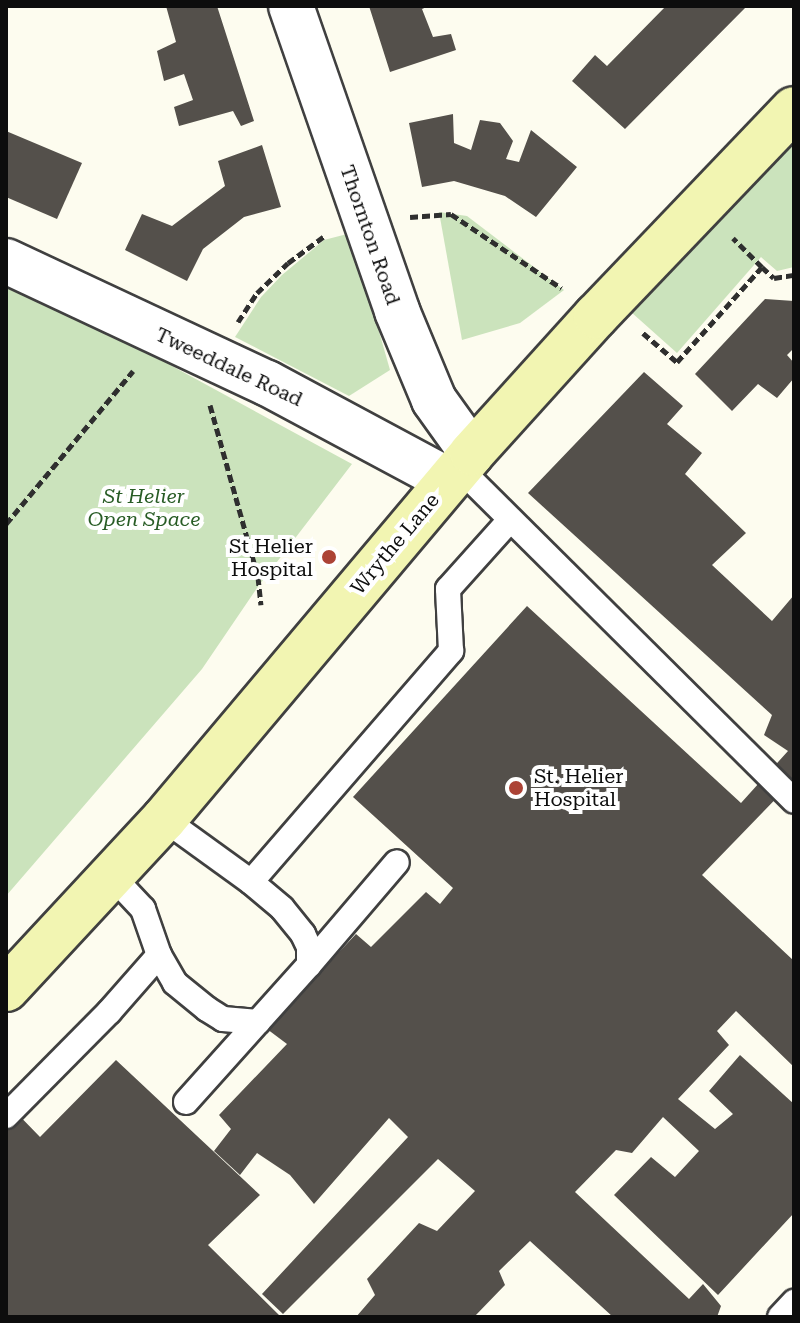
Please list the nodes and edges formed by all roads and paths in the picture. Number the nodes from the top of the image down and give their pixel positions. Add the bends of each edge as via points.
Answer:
1 (291, 6) edge
2 (791, 119) edge
3 (701, 206) junction
4 (6, 261) edge
5 (762, 267) junction
6 (794, 275) edge
7 (609, 303) junction
8 (156, 332) junction
9 (210, 404) dead end
10 (460, 467) junction
11 (509, 521) junction
12 (6, 524) edge
13 (261, 605) dead end
14 (794, 801) edge
15 (164, 819) junction
16 (397, 862) dead end
17 (112, 876) junction
18 (251, 882) junction
19 (159, 955) junction
20 (309, 965) junction
21 (6, 989) edge
22 (258, 1022) junction
23 (186, 1102) dead end
24 (6, 1116) edge
25 (794, 1302) edge
26 (780, 1317) edge

1 - 10 street, Thornton Road via 397,311
2 - 3 main road, Wrythe Lane
3 - 5 path
3 - 7 main road, Wrythe Lane
4 - 8 street, Tweeddale Road
5 - 6 path via 774,278
5 - 7 path via 677,362
7 - 10 main road, Wrythe Lane
8 - 10 street, Tweeddale Road
8 - 12 path via 126,383
9 - 13 path
10 - 11 lane
10 - 15 main road, Wrythe Lane
11 - 14 lane
11 - 18 lane via 448,589 451,651
15 - 17 main road, Wrythe Lane
15 - 18 lane
16 - 20 lane
17 - 19 lane via 143,909
17 - 21 main road, Wrythe Lane
18 - 20 lane via 303,934
19 - 22 lane via 175,983 207,1009 223,1019
19 - 24 lane
20 - 22 lane
22 - 23 lane
25 - 26 lane

